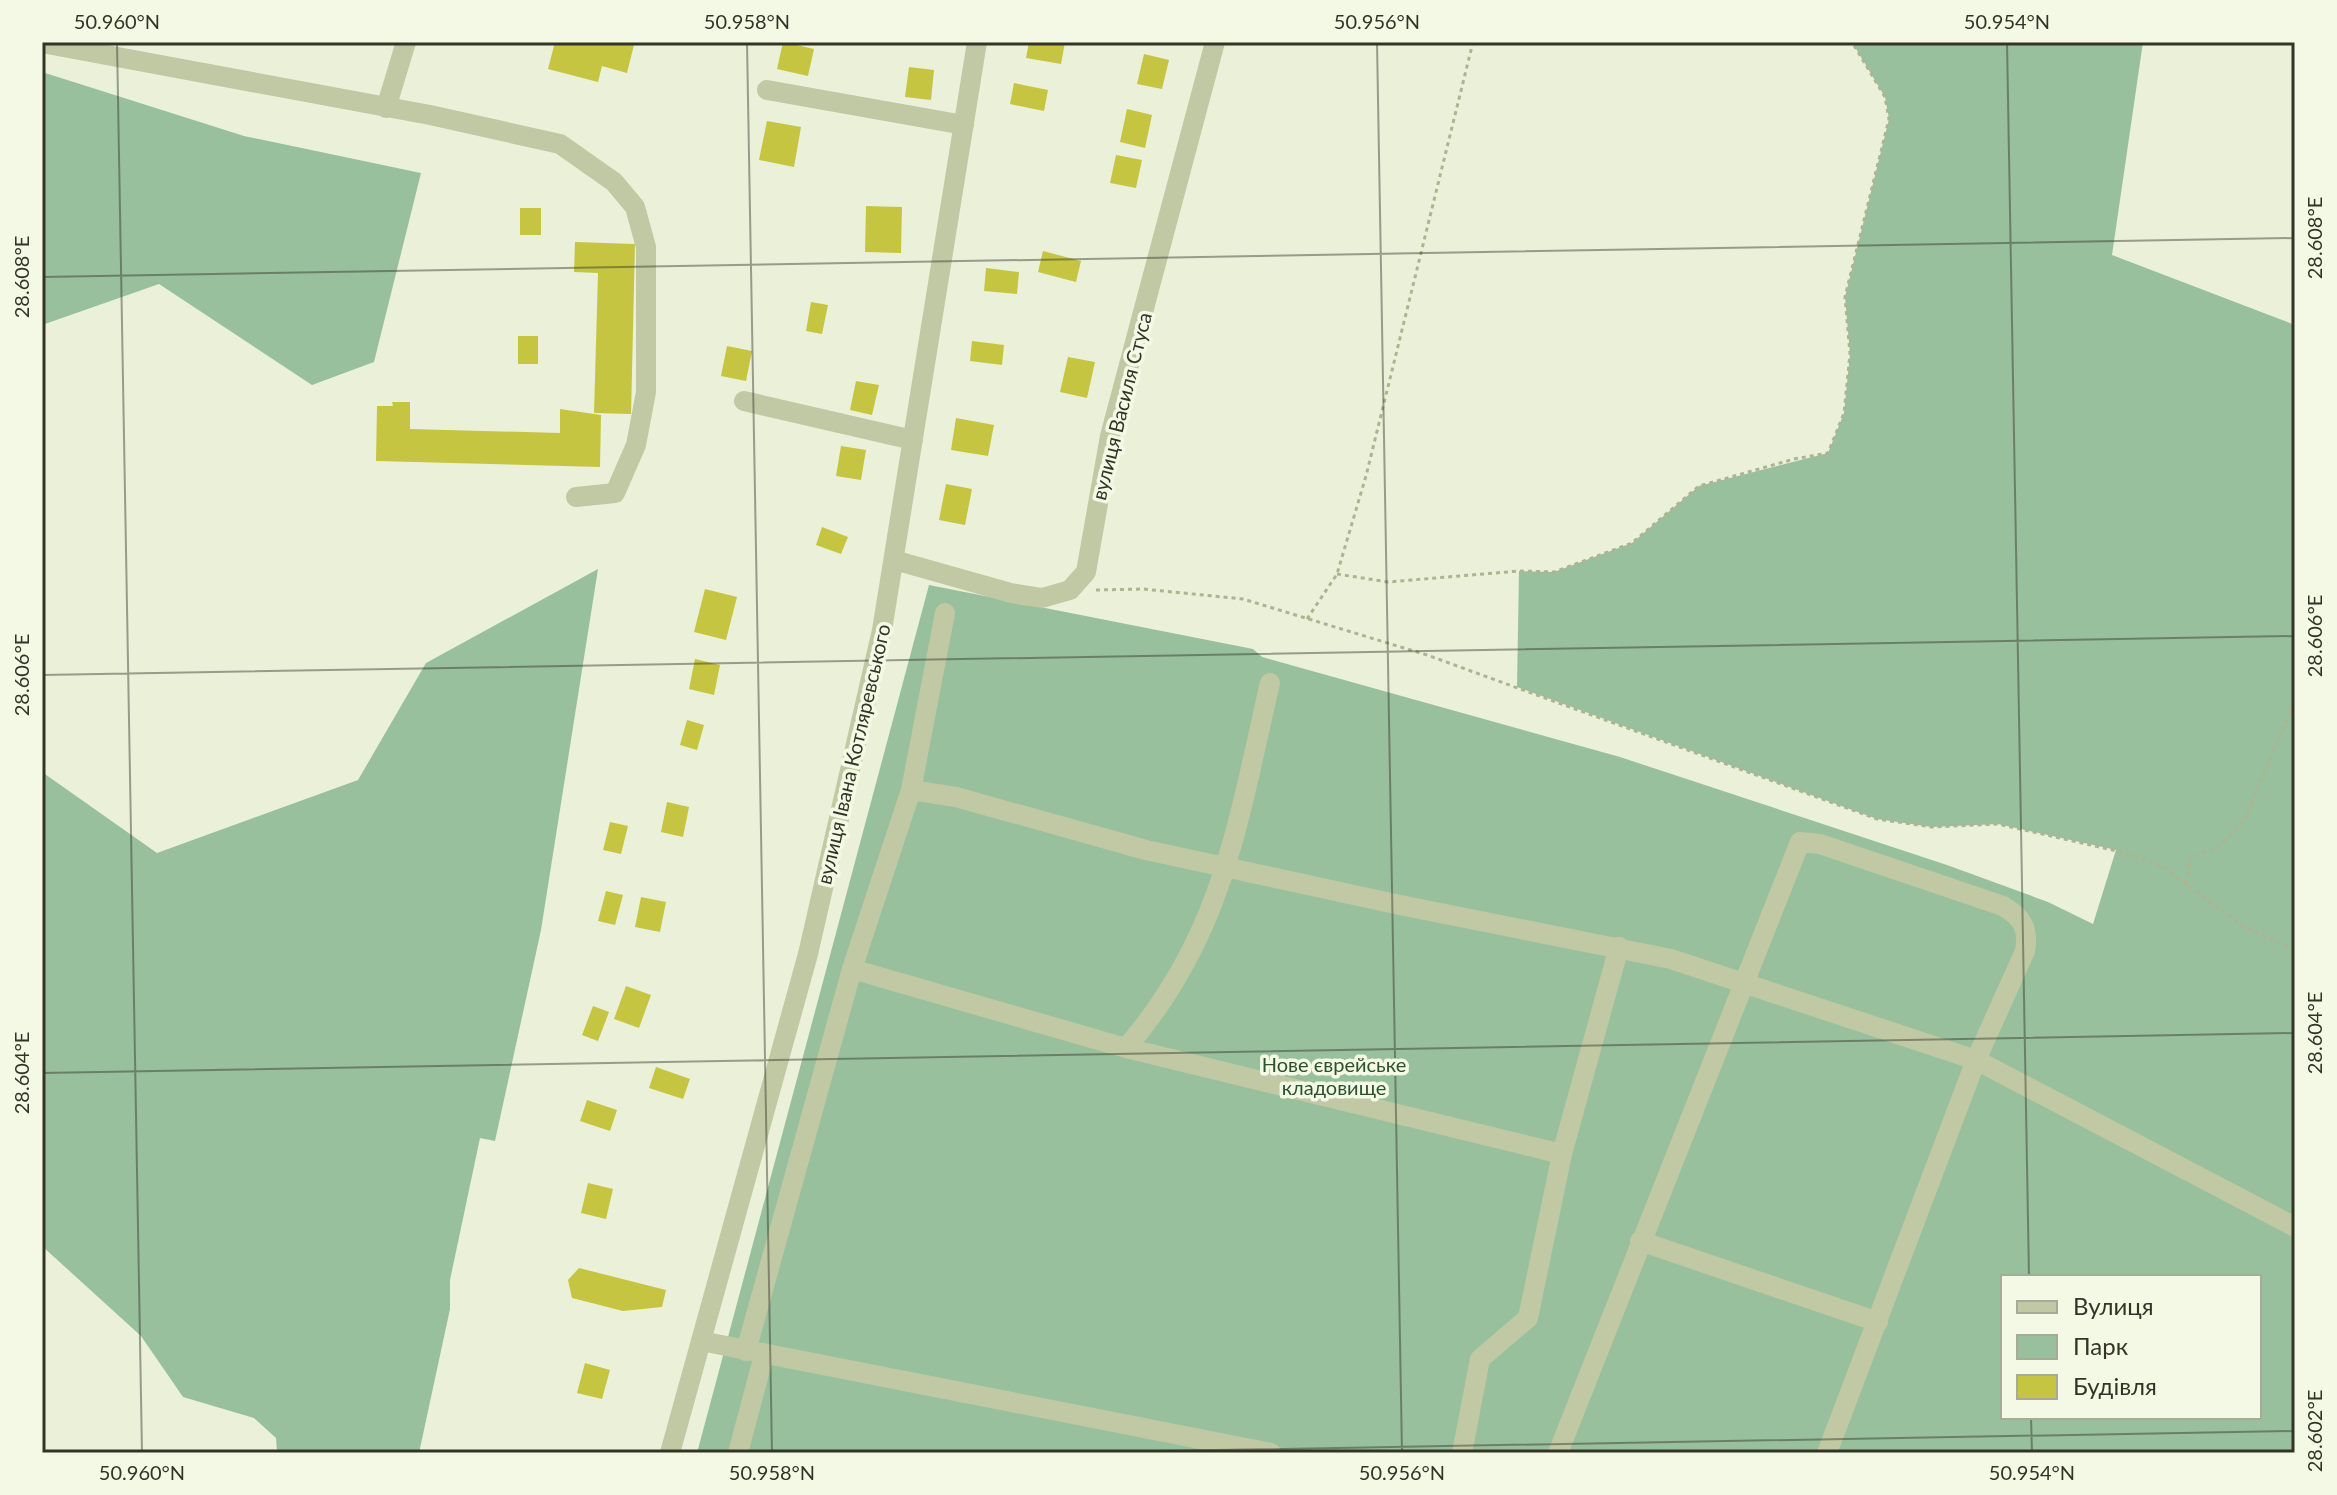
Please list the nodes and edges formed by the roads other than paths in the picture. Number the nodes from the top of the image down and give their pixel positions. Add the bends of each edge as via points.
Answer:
1 (406, 42) edge
2 (977, 42) edge
3 (1215, 42) edge
4 (42, 43) edge
5 (767, 90) dead end
6 (386, 108) junction
7 (964, 125) junction
8 (744, 401) dead end
9 (913, 440) junction
10 (576, 497) dead end
11 (894, 560) junction
12 (945, 613) dead end
13 (1270, 683) dead end
14 (911, 790) junction
15 (1227, 867) junction
16 (1619, 947) junction
17 (852, 969) junction
18 (1741, 985) junction
19 (1126, 1048) junction
20 (1976, 1060) junction
21 (1562, 1154) junction
22 (2295, 1227) edge
23 (1640, 1241) junction
24 (1878, 1322) junction
25 (701, 1341) junction
26 (755, 1353) junction
27 (670, 1453) edge
28 (738, 1453) edge
29 (1271, 1453) edge
30 (1462, 1453) edge
31 (1558, 1453) edge
32 (1827, 1453) edge

1 - 6 street
2 - 7 street, вулиця Івана Котляревського
3 - 11 street, вулиця Василя Стуса via 1110,436 1086,572 1070,590 1042,598
4 - 6 street
5 - 7 street
6 - 10 street via 560,144 614,182 635,207 646,247 646,392 636,445 615,493
7 - 9 street, вулиця Івана Котляревського
8 - 9 street
9 - 11 street, вулиця Івана Котляревського
11 - 25 street, вулиця Івана Котляревського via 808,954
12 - 14 street
13 - 15 street
14 - 15 street
14 - 17 street
15 - 16 street
15 - 19 street via 1204,930 1147,1024
16 - 18 street via 1671,959
16 - 21 street
17 - 19 street
17 - 26 street
18 - 20 street
18 - 20 street via 1800,842 1820,844 2003,906 2024,923 2025,951
18 - 23 street
19 - 21 street
20 - 22 street
20 - 24 street
21 - 30 street via 1528,1318 1480,1359
23 - 24 street
23 - 31 street
24 - 32 street
25 - 26 street
25 - 27 street, вулиця Івана Котляревського
26 - 28 street
26 - 29 street

